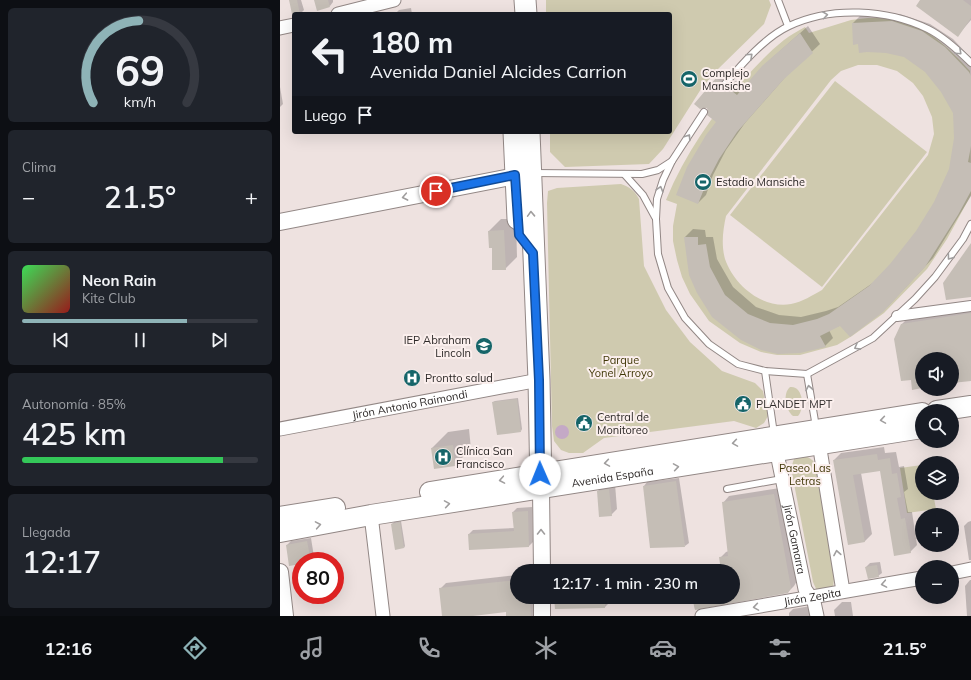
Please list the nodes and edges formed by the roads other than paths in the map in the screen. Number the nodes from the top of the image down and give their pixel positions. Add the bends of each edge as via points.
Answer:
1 (394, 0) edge
2 (512, 0) edge
3 (525, 0) edge
4 (778, 0) edge
5 (371, 3) edge
6 (344, 12) edge
7 (512, 12) edge
8 (526, 12) edge
9 (292, 25) edge
10 (788, 26) junction
11 (280, 28) edge
12 (971, 63) edge
13 (724, 84) dead end
14 (704, 112) dead end
15 (514, 134) edge
16 (529, 134) edge
17 (672, 161) junction
18 (522, 174) junction
19 (625, 174) junction
20 (656, 219) junction
21 (280, 222) edge
22 (971, 224) edge
23 (971, 306) edge
24 (897, 316) junction
25 (765, 371) junction
26 (807, 374) junction
27 (539, 380) junction
28 (971, 406) edge
29 (959, 408) edge
30 (915, 415) edge
31 (971, 420) edge
32 (959, 422) edge
33 (280, 429) edge
34 (915, 429) edge
35 (818, 437) junction
36 (775, 444) junction
37 (783, 479) junction
38 (541, 481) junction
39 (727, 488) dead end
40 (371, 515) junction
41 (280, 517) edge
42 (280, 532) edge
43 (542, 564) edge
44 (971, 569) edge
45 (280, 572) edge
46 (959, 572) edge
47 (915, 579) edge
48 (843, 591) junction
49 (811, 598) junction
50 (542, 604) edge
51 (285, 616) edge
52 (383, 616) edge
53 (542, 616) edge
54 (703, 616) edge
55 (817, 616) edge

1 - 5 street
2 - 7 highway
3 - 8 highway
4 - 10 lane
5 - 6 street
9 - 11 street
10 -> 12 lane via 809,18 857,12 892,17 928,29
13 -> 10 lane via 742,62
17 -> 14 lane
15 - 18 highway
16 - 18 highway
17 - 19 lane via 658,170 642,174
20 -> 17 lane via 657,199
18 - 19 lane
18 -> 21 street
27 -> 18 highway via 533,253 519,235
19 - 20 lane via 643,195
20 - 25 lane via 658,254 668,288 685,318 709,344 738,364
22 -> 24 lane via 935,277
23 - 24 street
24 -> 26 lane via 873,338
25 - 26 lane
25 - 36 lane
35 -> 26 lane
27 - 33 street, Jirón Antonio Raimondi
27 - 38 highway
28 - 29 main road
30 -> 35 main road, Avenida España
31 - 32 main road
34 - 35 main road, Avenida España
35 - 36 main road, Avenida España
48 -> 35 street
36 - 37 street, Jirón Gamarra
36 - 38 main road, Avenida España
37 - 39 lane
37 - 49 street, Jirón Gamarra via 805,589
40 -> 38 main road, Avenida España
38 -> 41 main road, Avenida España
43 -> 38 street
42 -> 40 main road, Avenida España
40 - 52 street
44 - 46 street
45 - 51 street
47 -> 48 street, Jirón Zepita
48 - 49 street, Jirón Zepita
49 -> 54 street, Jirón Zepita
49 - 55 street, Jirón Gamarra
50 - 53 street

